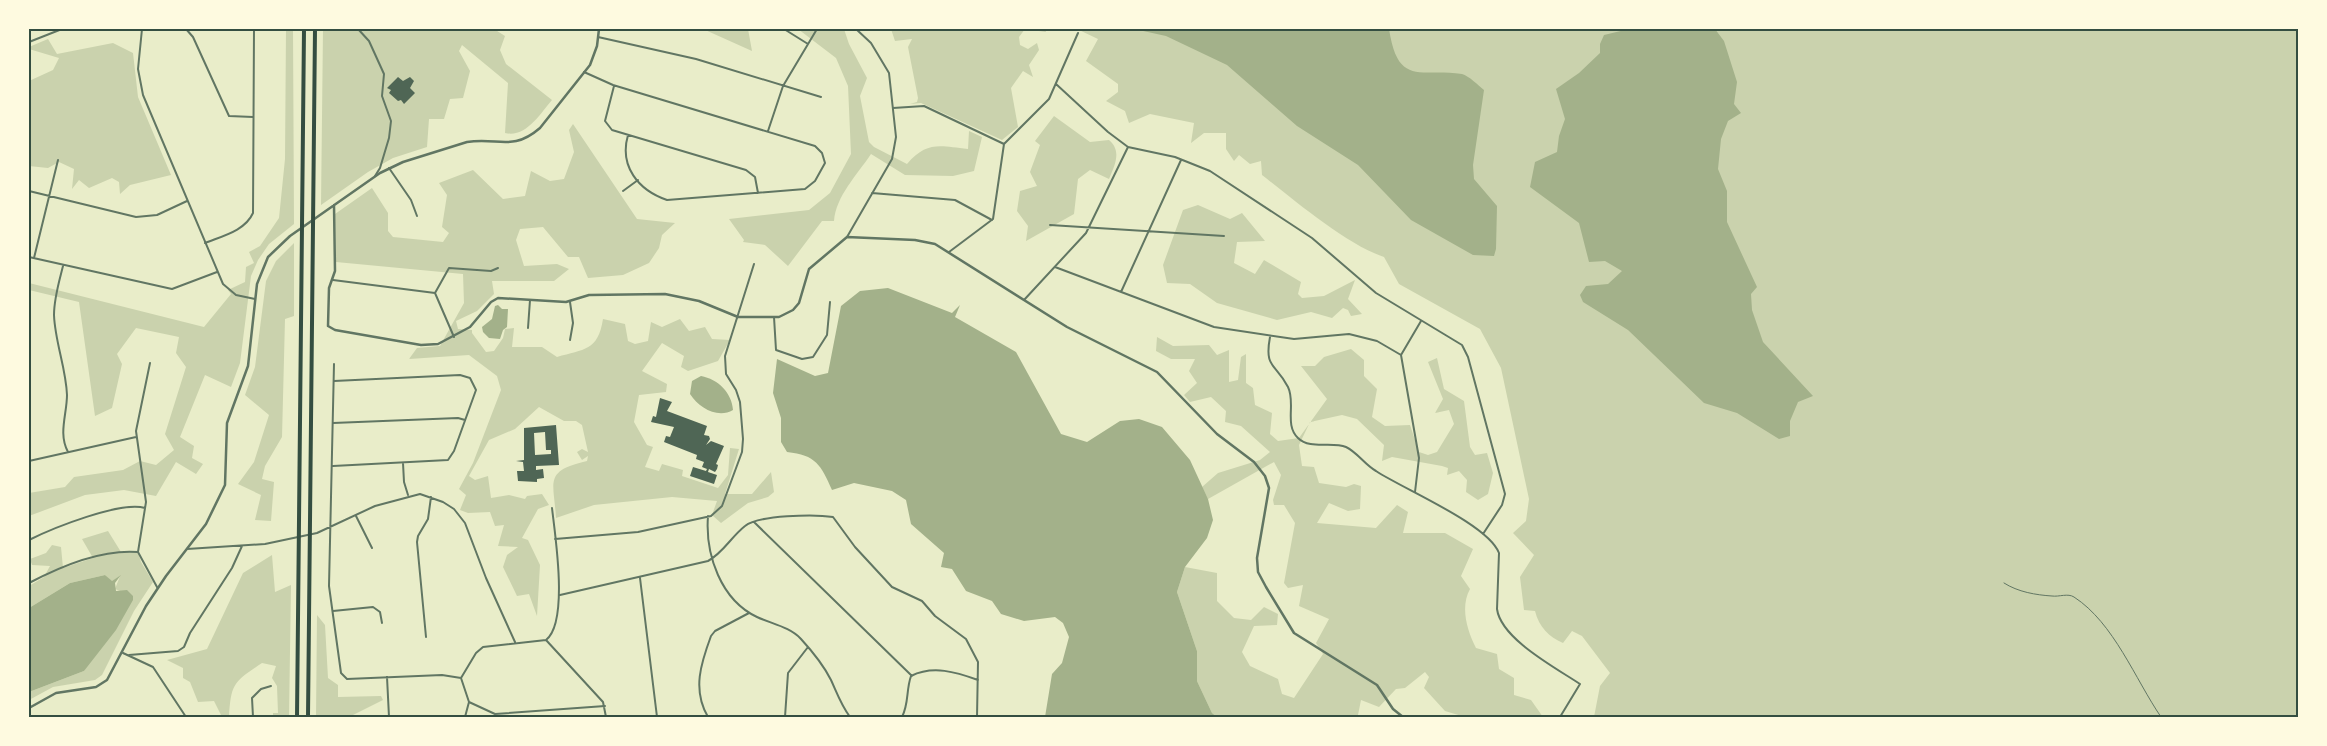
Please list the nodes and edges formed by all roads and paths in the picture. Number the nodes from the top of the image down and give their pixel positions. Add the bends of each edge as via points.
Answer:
1 (62, 29) edge
2 (142, 29) edge
3 (186, 29) edge
4 (254, 29) edge
5 (304, 29) edge
6 (316, 29) edge
7 (358, 29) edge
8 (599, 29) edge
9 (784, 29) edge
10 (817, 29) edge
11 (856, 29) edge
12 (1078, 33) dead end
13 (598, 37) junction
14 (29, 42) edge
15 (808, 44) junction
16 (584, 72) junction
17 (1056, 84) junction
18 (614, 86) junction
19 (783, 86) junction
20 (821, 97) dead end
21 (893, 108) junction
22 (253, 117) junction
23 (768, 131) junction
24 (628, 135) junction
25 (1004, 144) junction
26 (1128, 147) junction
27 (1181, 159) junction
28 (58, 160) dead end
29 (389, 168) junction
30 (374, 177) junction
31 (638, 180) junction
32 (29, 191) edge
33 (623, 191) dead end
34 (758, 193) junction
35 (872, 193) junction
36 (49, 196) junction
37 (187, 201) junction
38 (334, 205) junction
39 (417, 216) dead end
40 (992, 221) junction
41 (1050, 225) dead end
42 (1089, 227) junction
43 (1148, 231) junction
44 (1224, 236) dead end
45 (847, 237) junction
46 (205, 243) junction
47 (949, 252) junction
48 (29, 257) edge
49 (34, 258) junction
50 (754, 264) dead end
51 (63, 266) junction
52 (1055, 267) junction
53 (498, 268) dead end
54 (217, 272) junction
55 (333, 280) junction
56 (1121, 292) junction
57 (435, 293) junction
58 (255, 299) junction
59 (530, 300) junction
60 (1024, 300) junction
61 (570, 302) junction
62 (830, 302) dead end
63 (738, 317) junction
64 (774, 317) junction
65 (1421, 320) junction
66 (528, 328) dead end
67 (454, 337) junction
68 (1270, 337) junction
69 (570, 340) dead end
70 (1401, 355) junction
71 (150, 363) dead end
72 (334, 364) dead end
73 (334, 381) junction
74 (466, 420) junction
75 (333, 423) junction
76 (136, 437) junction
77 (68, 452) junction
78 (29, 462) edge
79 (403, 463) junction
80 (333, 466) junction
81 (1415, 492) junction
82 (408, 496) junction
83 (431, 498) junction
84 (145, 508) junction
85 (552, 508) dead end
86 (356, 516) junction
87 (708, 516) junction
88 (754, 522) junction
89 (330, 527) junction
90 (1483, 534) junction
91 (555, 539) junction
92 (29, 540) edge
93 (242, 546) junction
94 (372, 548) dead end
95 (187, 549) junction
96 (138, 552) junction
97 (713, 559) junction
98 (640, 578) junction
99 (2004, 583) dead end
100 (29, 584) edge
101 (158, 588) junction
102 (560, 595) junction
103 (333, 611) junction
104 (749, 613) junction
105 (382, 623) dead end
106 (426, 637) dead end
107 (546, 640) junction
108 (515, 642) junction
109 (808, 647) junction
110 (123, 653) junction
111 (129, 655) junction
112 (912, 676) junction
113 (387, 677) junction
114 (461, 678) junction
115 (980, 680) junction
116 (271, 686) dead end
117 (469, 702) junction
118 (605, 706) junction
119 (29, 708) edge
120 (186, 717) edge
121 (253, 717) edge
122 (297, 717) edge
123 (308, 717) edge
124 (389, 717) edge
125 (464, 717) edge
126 (606, 717) edge
127 (657, 717) edge
128 (708, 717) edge
129 (785, 717) edge
130 (850, 717) edge
131 (902, 717) edge
132 (978, 717) edge
133 (1403, 717) edge
134 (1560, 717) edge
135 (2161, 717) edge

1 - 14 street
2 - 37 street via 138,69 143,95
3 - 22 street via 193,37 229,116
4 - 22 street
5 - 122 highway
6 - 123 highway
7 - 30 street via 370,41 384,74 382,96 391,121 390,138
8 - 13 street
9 - 15 street
10 - 15 street
11 - 21 street via 871,43 889,73
12 - 17 street
13 - 16 street via 593,58
13 - 19 street via 689,58
15 - 19 street
16 - 18 street
16 - 29 street via 540,128 524,140 467,142
17 - 25 street via 1045,104
17 - 26 street
18 - 23 street
18 - 24 street via 605,123 612,130
19 - 20 street
19 - 23 street
21 - 25 street via 924,106
21 - 35 street via 895,151
22 - 46 street via 253,213 241,228
23 - 34 street via 816,146 824,163 815,181 805,189
24 - 31 street via 625,158
24 - 34 street via 746,170 755,177
25 - 40 street
26 - 27 street
26 - 42 street
27 - 43 street
27 - 65 street via 1210,171 1309,236 1376,293
28 - 36 street
29 - 30 street
29 - 39 street via 411,200
30 - 38 street
31 - 33 street
31 - 34 street via 648,192 667,200
32 - 36 street
35 - 40 street via 955,200
35 - 45 street
36 - 37 street via 145,217
36 - 49 street
37 - 46 street
38 - 55 street
38 - 58 street via 274,250 264,266
40 - 47 street
41 - 42 street
42 - 43 street
42 - 52 street
43 - 44 street
43 - 56 street
45 - 47 street via 927,241
45 - 64 street via 810,269 796,307 787,314
46 - 54 street
47 - 60 street
48 - 49 street
49 - 51 street
50 - 63 street
51 - 54 street via 172,289
51 - 77 street via 54,316 67,395 63,429 64,446
52 - 56 street
52 - 60 street
53 - 57 street via 491,271 448,268
54 - 58 street via 231,292
55 - 57 street
55 - 67 street via 329,288 328,317 328,326 332,329 427,345
56 - 68 street via 1214,326
57 - 67 street
58 - 95 street via 248,366 227,423 227,479 206,524
59 - 61 street
59 - 66 street
59 - 67 street via 495,298 475,323
60 - 133 street via 1067,327 1161,375 1217,434 1259,466 1269,488 1257,558 1258,572 1266,588 1294,633 1377,684 1393,709
61 - 63 street via 592,295 665,294 698,301
61 - 69 street via 573,323
62 - 64 street via 827,336 813,357 802,359 776,350
63 - 64 street
63 - 87 street via 725,356 726,374 740,402 742,452 726,500
65 - 70 street
65 - 90 street via 1462,344 1468,357 1505,494 1502,505
68 - 70 street via 1302,339 1349,334 1377,341
68 - 81 street via 1269,361 1290,392 1291,428 1296,437 1305,443 1344,446 1374,470
70 - 81 street via 1419,458
71 - 76 street
72 - 73 street
73 - 74 street via 465,376 472,380 476,390
73 - 75 street
74 - 75 street
74 - 79 street via 448,460
75 - 80 street
76 - 77 street
76 - 84 street via 146,496
77 - 78 street
79 - 80 street
79 - 82 street
80 - 89 street
81 - 90 street
82 - 83 street via 420,494
82 - 86 street
83 - 106 street via 428,519 417,542
83 - 108 street via 454,509 465,523
84 - 92 street via 130,507 82,518
84 - 96 street
85 - 91 street
86 - 89 street
86 - 94 street
87 - 91 street via 638,532
87 - 97 street
88 - 97 street via 744,527
88 - 112 street
88 - 115 street via 833,517 855,547 892,587 922,601 935,616 966,639 978,662
89 - 93 street via 291,539
89 - 103 street via 329,586
90 - 134 street via 1499,552 1499,617 1522,645 1579,684
91 - 102 street
93 - 95 street
93 - 111 street via 184,647 178,651
95 - 101 street
96 - 100 street via 116,552 82,560
96 - 101 street
97 - 98 street
97 - 104 street via 719,579 732,599
98 - 102 street
98 - 127 street
99 - 135 lane via 2016,590 2075,597 2097,617 2120,648
101 - 110 street via 136,623
102 - 107 street via 554,626
103 - 105 street via 373,607 380,612
103 - 113 street via 343,676 347,679
104 - 109 street via 794,633
104 - 128 street via 711,636 699,672 700,692
107 - 108 street
107 - 118 street
108 - 114 street via 483,647
109 - 129 street via 788,673
109 - 130 street via 830,678 840,703
110 - 111 street
110 - 119 street via 112,675 102,684 56,693
111 - 120 street via 153,667
112 - 115 street via 921,671 936,670
112 - 131 street
113 - 114 street via 442,675
113 - 124 street
114 - 117 street
115 - 132 street
116 - 121 street via 261,689 252,698
117 - 118 street via 495,714
117 - 125 street
118 - 126 street

